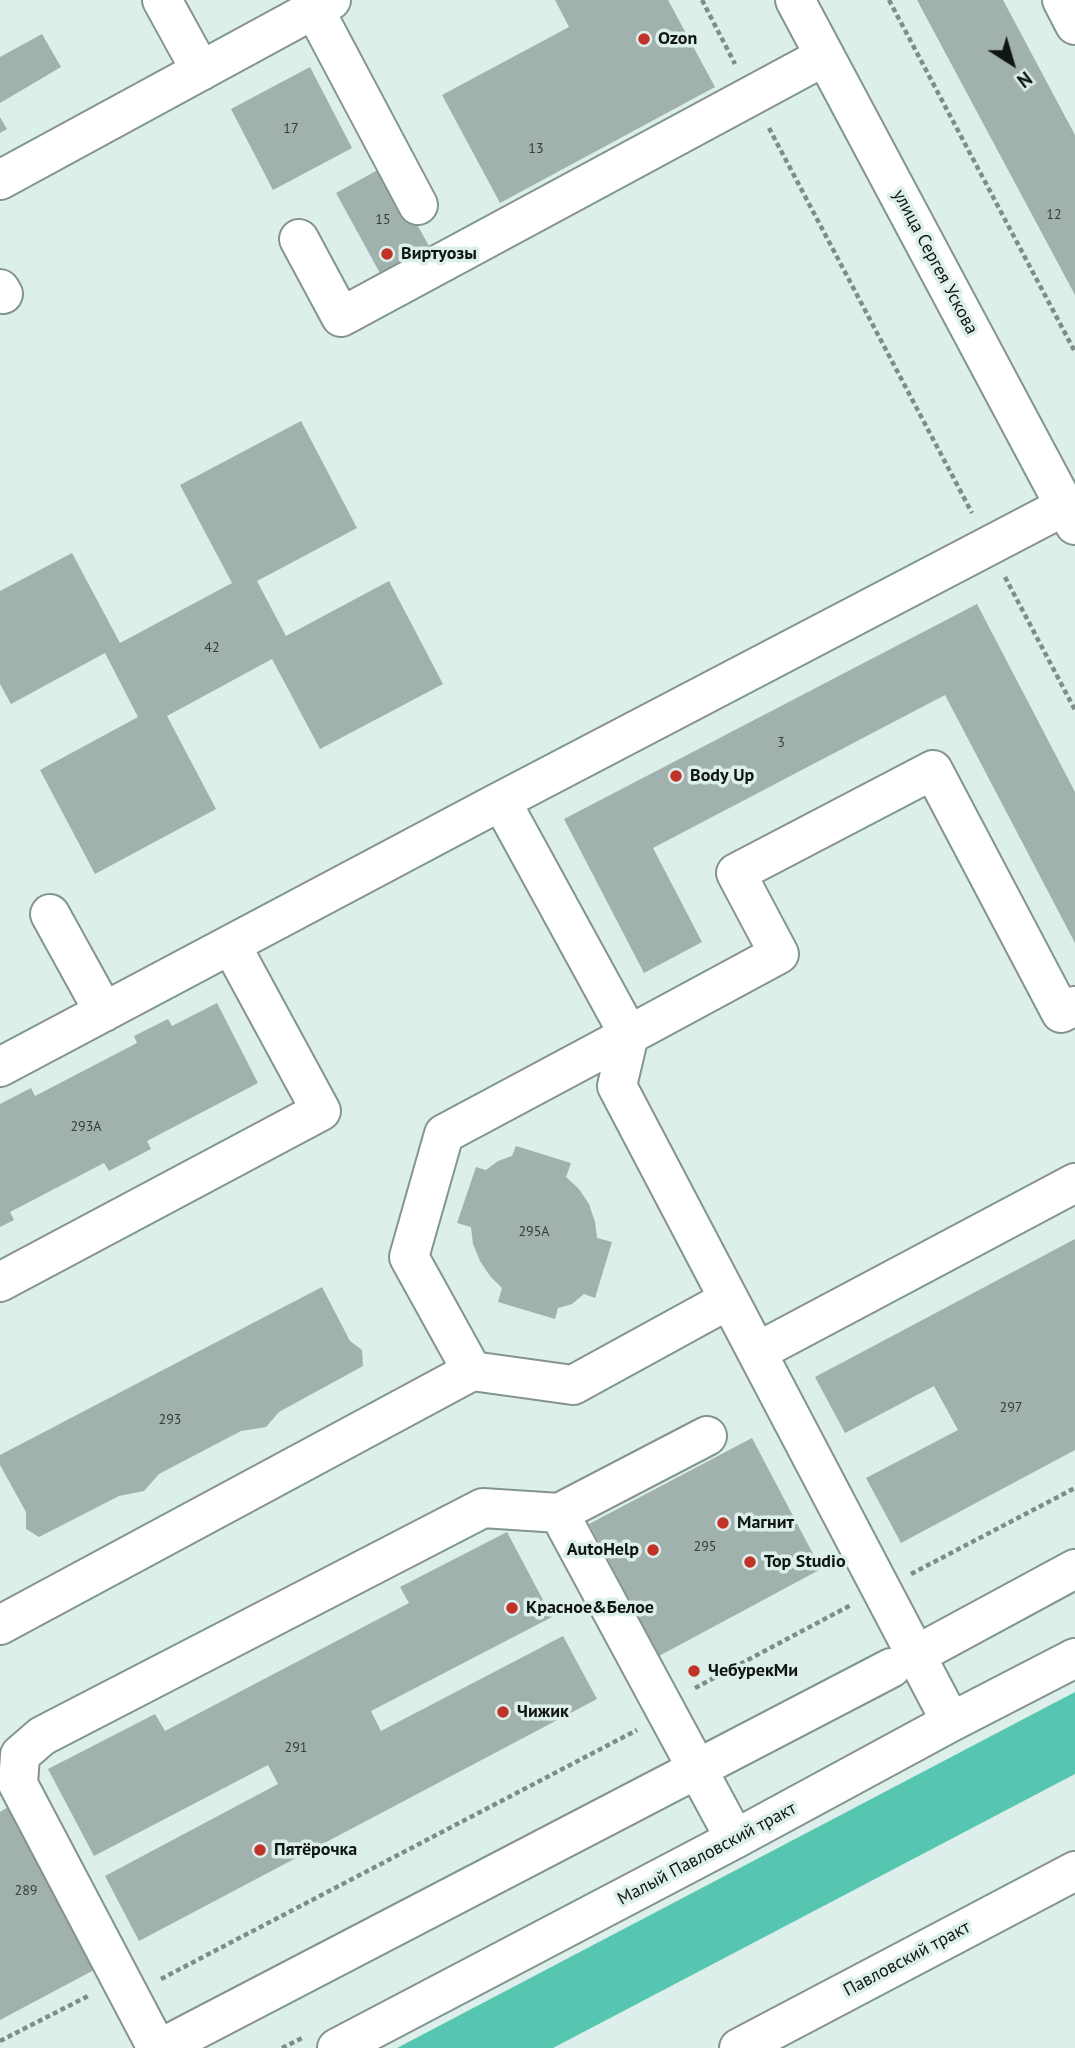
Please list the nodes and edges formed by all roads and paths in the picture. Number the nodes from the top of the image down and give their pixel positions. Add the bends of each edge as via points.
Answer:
1 (162, 0) edge
2 (702, 0) edge
3 (795, 0) edge
4 (889, 0) edge
5 (1062, 0) edge
6 (322, 5) edge
7 (1075, 25) edge
8 (825, 56) junction
9 (201, 71) junction
10 (752, 96) junction
11 (0, 180) edge
12 (418, 205) dead end
13 (299, 239) dead end
14 (1075, 352) edge
15 (1070, 516) edge
16 (989, 546) junction
17 (1075, 710) edge
18 (501, 801) junction
19 (50, 914) dead end
20 (232, 945) junction
21 (104, 1012) junction
22 (1070, 1019) edge
23 (629, 1035) junction
24 (0, 1068) edge
25 (1075, 1183) edge
26 (0, 1282) edge
27 (728, 1300) junction
28 (757, 1352) junction
29 (472, 1371) junction
30 (707, 1436) dead end
31 (1075, 1488) edge
32 (559, 1513) junction
33 (1075, 1569) edge
34 (882, 1589) junction
35 (0, 1625) edge
36 (1075, 1658) edge
37 (904, 1661) junction
38 (663, 1705) junction
39 (951, 1722) junction
40 (698, 1769) junction
41 (735, 1839) junction
42 (1075, 1871) edge
43 (121, 1979) junction
44 (0, 2041) edge
45 (159, 2048) edge
46 (337, 2048) edge
47 (739, 2048) edge

1 - 9 street
2 - 10 path
3 - 8 street, улица Сергея Ускова
4 - 14 path
5 - 7 street
6 - 9 street
6 - 12 street
8 - 10 street
8 - 15 street, улица Сергея Ускова
9 - 11 street
10 - 13 street via 341,317
10 - 16 path
15 - 16 street
16 - 17 path
16 - 18 street
18 - 20 street
18 - 23 street
19 - 21 street
20 - 21 street
20 - 26 street via 321,1111
21 - 24 street
22 - 23 street via 933,770 736,873 779,954
23 - 27 street via 617,1086
23 - 29 street via 444,1134 409,1257
25 - 28 street
27 - 28 street
27 - 29 street via 573,1385
28 - 34 street
29 - 35 street
30 - 32 street
31 - 34 path
32 - 38 street
32 - 43 street via 483,1508 42,1737 20,1755 18,1784
33 - 37 street
34 - 37 street
34 - 38 path
36 - 39 street, Малый Павловский тракт
37 - 39 street
37 - 40 street
38 - 40 street
38 - 43 path via 639,1729 153,1983
39 - 41 street, Малый Павловский тракт
40 - 41 street
40 - 45 street
41 - 46 street, Малый Павловский тракт
42 - 47 street, Павловский тракт
43 - 44 path
43 - 45 street

